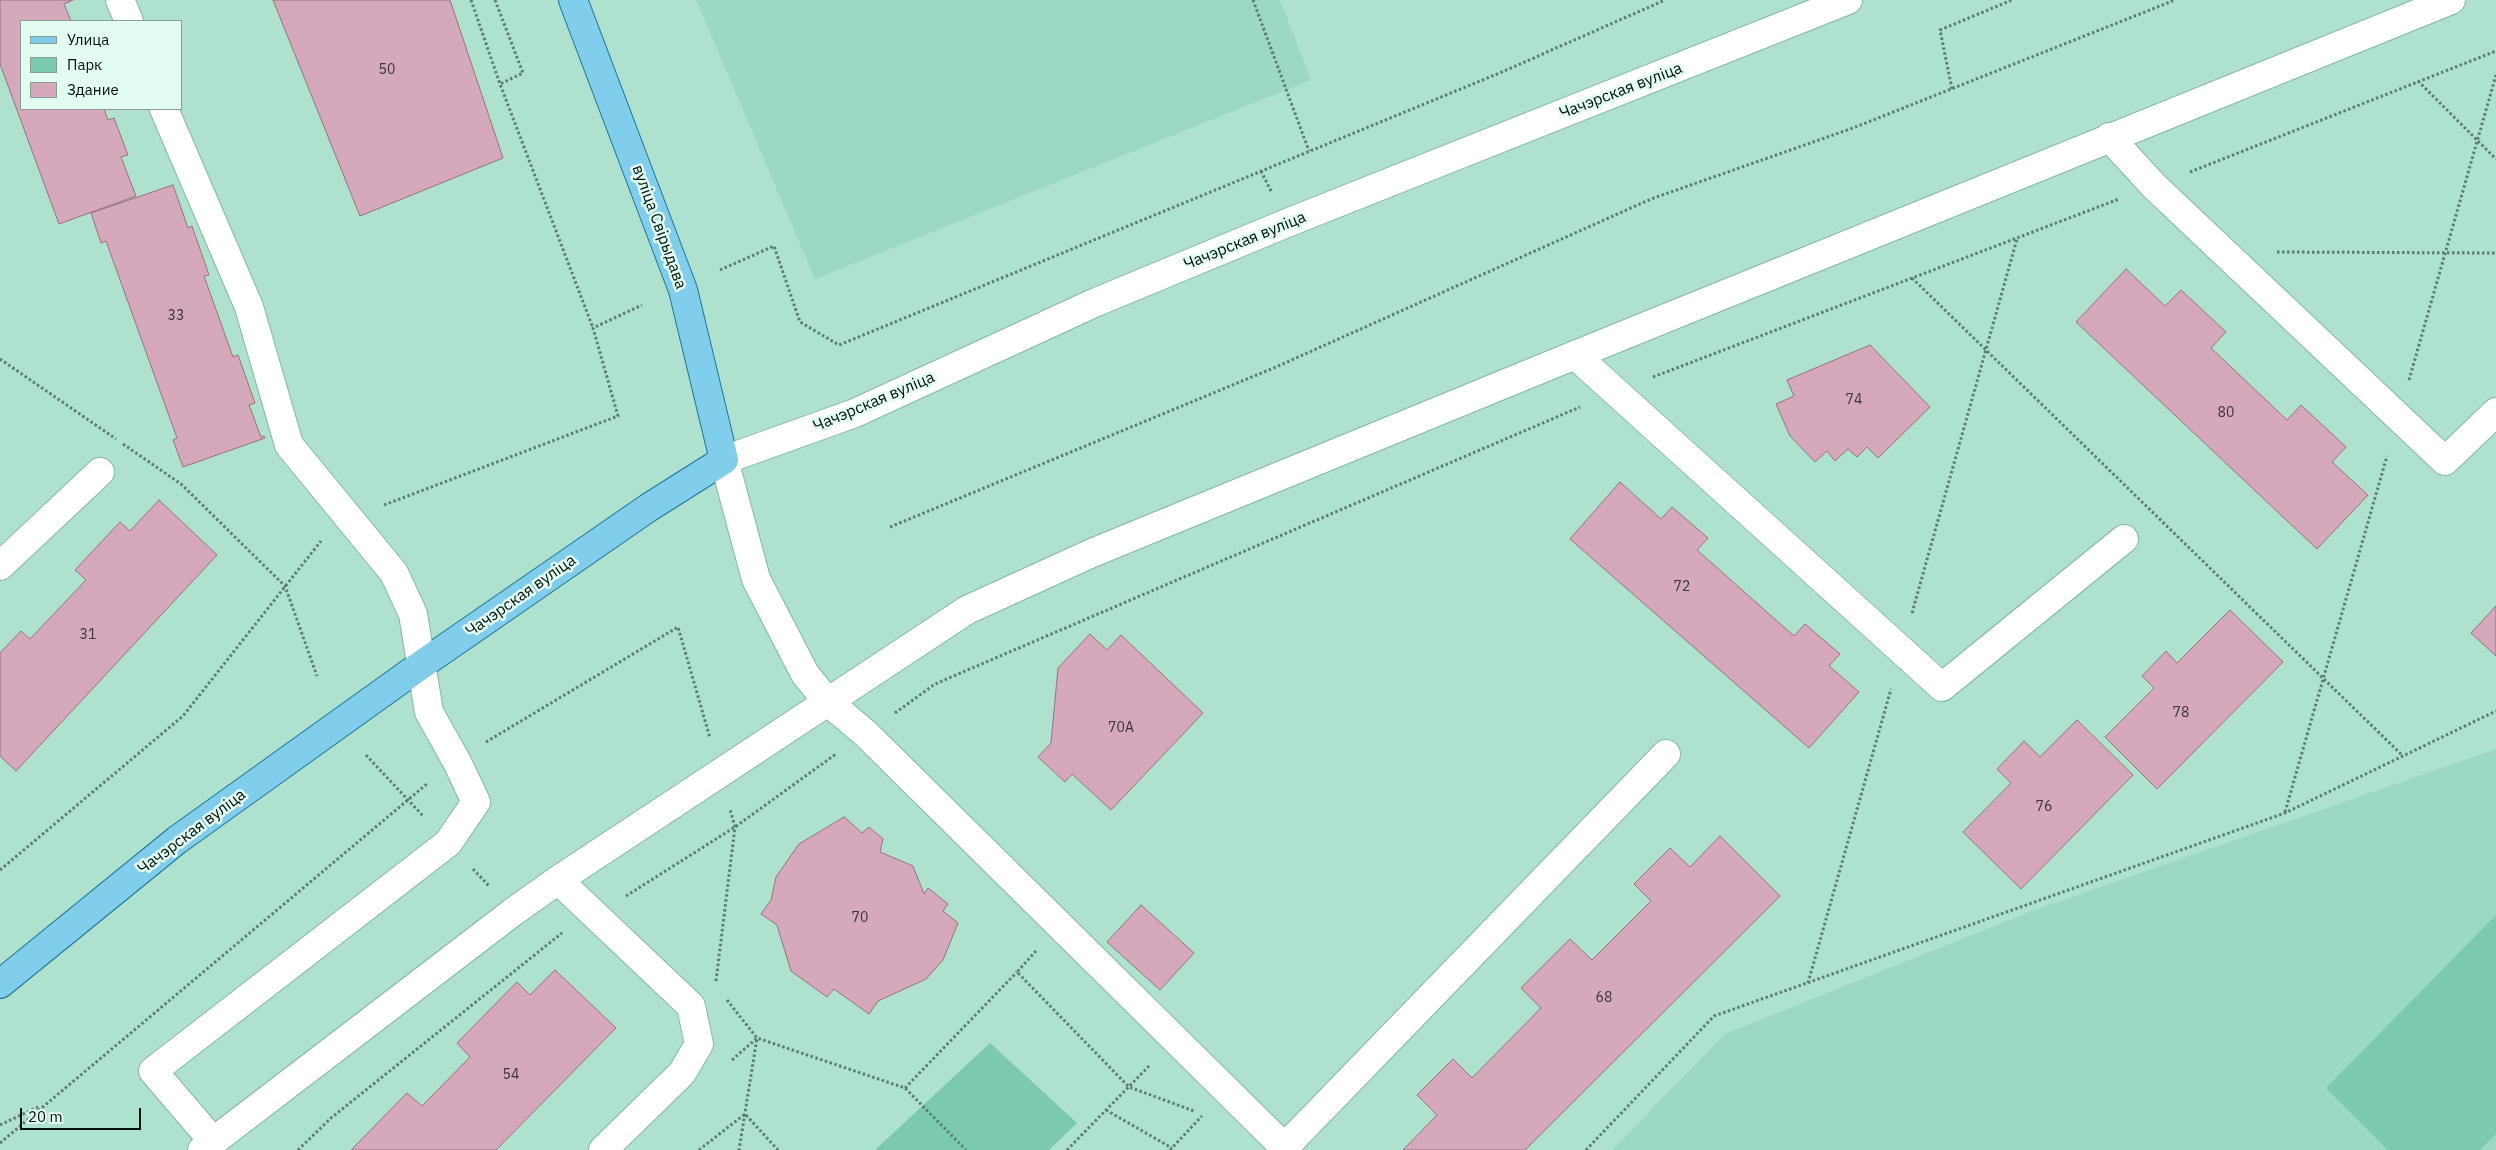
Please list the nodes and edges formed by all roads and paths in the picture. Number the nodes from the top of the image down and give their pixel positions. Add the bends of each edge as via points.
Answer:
1 (120, 0) edge
2 (471, 0) edge
3 (495, 0) edge
4 (573, 0) edge
5 (1253, 0) edge
6 (1665, 0) edge
7 (1848, 0) edge
8 (2012, 0) edge
9 (2175, 0) edge
10 (2451, 0) edge
11 (129, 20) edge
12 (2418, 81) dead end
13 (500, 84) junction
14 (1952, 89) junction
15 (164, 110) edge
16 (2109, 137) junction
17 (1308, 151) junction
18 (2496, 159) edge
19 (2224, 252) junction
20 (2496, 253) edge
21 (720, 270) dead end
22 (1912, 278) dead end
23 (642, 305) dead end
24 (593, 328) junction
25 (1575, 355) junction
26 (0, 359) edge
27 (2496, 412) edge
28 (724, 460) junction
29 (100, 472) dead end
30 (349, 520) junction
31 (890, 527) dead end
32 (2124, 539) dead end
33 (0, 566) edge
34 (285, 586) junction
35 (421, 665) junction
36 (318, 676) dead end
37 (827, 701) junction
38 (2496, 711) edge
39 (838, 753) dead end
40 (1666, 754) dead end
41 (2402, 756) junction
42 (735, 826) junction
43 (0, 870) edge
44 (558, 880) junction
45 (630, 904) dead end
46 (592, 912) junction
47 (1041, 946) dead end
48 (1017, 972) junction
49 (708, 979) dead end
50 (0, 984) edge
51 (721, 993) dead end
52 (756, 1038) junction
53 (1152, 1063) dead end
54 (727, 1064) dead end
55 (1129, 1087) junction
56 (905, 1088) junction
57 (42, 1106) dead end
58 (1198, 1108) dead end
59 (1106, 1110) junction
60 (745, 1114) junction
61 (1204, 1114) junction
62 (0, 1125) edge
63 (207, 1145) edge
64 (1283, 1148) edge
65 (1171, 1149) edge
66 (298, 1150) edge
67 (603, 1150) edge
68 (699, 1150) edge
69 (739, 1150) edge
70 (778, 1150) edge
71 (966, 1150) edge
72 (1067, 1150) edge
73 (1586, 1150) edge

1 - 11 street
2 - 13 path
3 - 13 path via 523,73
4 - 28 main road, вуліца Свірыдава via 683,290
5 - 17 path
6 - 17 path via 1502,72
7 - 28 street, Чачэрская вуліца via 1094,303 855,413
8 - 14 path via 1940,30
9 - 14 path
10 - 16 street
12 - 18 path
13 - 24 path
14 - 31 path via 1853,128 1651,199 1276,367
15 - 30 street via 249,307 289,445
16 - 19 street via 2154,186
16 - 25 street
17 - 21 path via 839,345 800,322 774,246
19 - 20 path
19 - 27 street via 2445,461
22 - 41 path
23 - 24 path
24 - 30 path via 618,416
25 - 32 street via 1942,687
25 - 37 street via 1092,553 966,610
26 - 34 path via 181,484
28 - 35 main road, Чачэрская вуліца via 648,508
28 - 37 street via 756,578 805,674
29 - 33 street
30 - 34 path via 333,527
30 - 35 street via 394,573 413,614
34 - 36 path
34 - 43 path via 183,716
35 - 50 main road, Чачэрская вуліца via 177,840
35 - 63 street via 429,712 476,802 448,843 153,1071
37 - 44 street
37 - 64 street via 866,734
38 - 41 path
39 - 42 path
40 - 64 street
41 - 73 path via 2285,813 1714,1016
42 - 45 path via 623,898
42 - 49 path via 715,985
44 - 46 street
44 - 63 street
46 - 66 path via 544,946 331,1118
46 - 67 street via 691,1006 699,1044 682,1073
47 - 48 path
48 - 55 path
48 - 56 path
51 - 52 path
52 - 54 path
52 - 56 path
52 - 60 path
53 - 55 path
55 - 59 path
55 - 61 path
56 - 71 path
57 - 62 path
58 - 61 path
59 - 65 path
59 - 72 path
60 - 68 path
60 - 69 path
60 - 70 path
61 - 65 path

